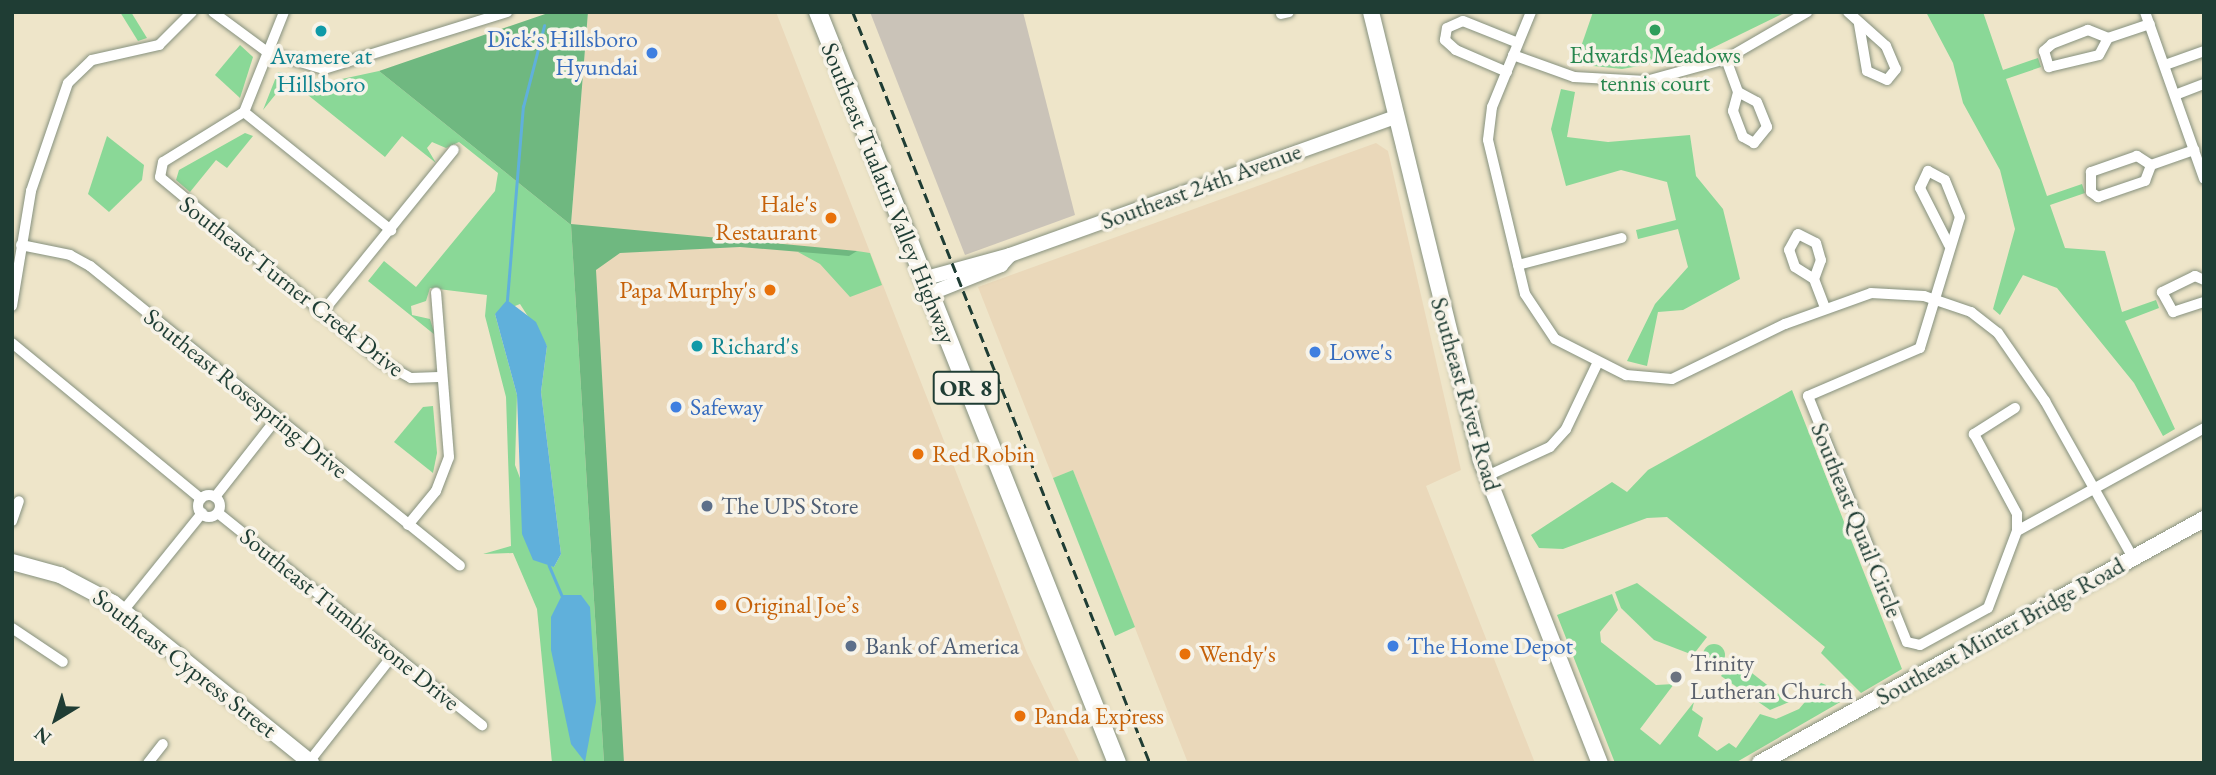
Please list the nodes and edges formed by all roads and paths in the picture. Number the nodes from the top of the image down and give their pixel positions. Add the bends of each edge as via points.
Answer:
1 (192, 12) edge
2 (213, 12) edge
3 (284, 12) edge
4 (507, 12) edge
5 (818, 12) edge
6 (1371, 12) edge
7 (1531, 12) edge
8 (1807, 12) edge
9 (1848, 12) edge
10 (2145, 12) edge
11 (1859, 24) junction
12 (2150, 24) junction
13 (2108, 38) junction
14 (1518, 43) junction
15 (2204, 51) edge
16 (267, 52) junction
17 (1513, 55) junction
18 (1726, 59) junction
19 (2165, 65) junction
20 (1507, 72) junction
21 (2204, 84) edge
22 (1738, 92) dead end
23 (2175, 95) junction
24 (244, 112) junction
25 (1392, 118) junction
26 (454, 150) dead end
27 (2194, 150) junction
28 (2151, 164) junction
29 (2204, 179) edge
30 (391, 230) junction
31 (1622, 238) dead end
32 (21, 244) junction
33 (1949, 245) junction
34 (1518, 265) junction
35 (1814, 279) dead end
36 (2204, 280) edge
37 (926, 287) junction
38 (436, 293) dead end
39 (1937, 300) junction
40 (2204, 302) edge
41 (12, 306) edge
42 (1825, 308) junction
43 (321, 314) junction
44 (12, 343) edge
45 (1597, 364) junction
46 (439, 377) junction
47 (2015, 408) dead end
48 (277, 418) junction
49 (2204, 428) edge
50 (1487, 476) junction
51 (2095, 488) junction
52 (215, 497) junction
53 (201, 499) junction
54 (19, 501) dead end
55 (202, 513) junction
56 (218, 513) junction
57 (2204, 519) edge
58 (12, 521) edge
59 (408, 525) junction
60 (2017, 531) junction
61 (2133, 558) junction
62 (12, 562) edge
63 (460, 566) dead end
64 (123, 611) junction
65 (12, 628) edge
66 (393, 655) junction
67 (63, 662) dead end
68 (482, 725) dead end
69 (163, 744) dead end
70 (310, 762) edge
71 (148, 763) edge
72 (1117, 763) edge
73 (1600, 763) edge
74 (1760, 763) edge

1 - 32 street via 159,45 103,56 68,83 31,191
2 - 16 street
3 - 16 street
4 - 16 street via 341,68 305,67
5 - 37 main road, Southeast Tualatin Valley Highway / OR 8
6 - 25 main road, Southeast River Road
7 - 14 street
8 - 18 street
9 - 11 street
10 - 12 street
11 - 11 street via 1886,46 1896,69 1887,80 1867,71
12 - 13 street
12 - 19 street
13 - 13 street via 2088,30 2043,51 2049,67 2099,55
14 - 17 street
14 - 20 street via 1464,20 1447,29 1445,40 1456,50
15 - 19 street
16 - 24 street
17 - 18 street via 1601,81 1668,77
17 - 20 street
18 - 22 street
19 - 23 street
20 - 34 street via 1488,140
21 - 23 street
23 - 27 street
24 - 30 street
24 - 43 street, Southeast Turner Creek Drive via 159,170 165,186
25 - 37 street, Southeast 24th Avenue via 1010,255 1001,265
25 - 50 main road, Southeast River Road
26 - 30 street
27 - 28 street
27 - 29 street
28 - 28 street via 2137,156 2091,172 2091,192 2098,197 2145,181
30 - 43 street
31 - 34 street
32 - 41 street
32 - 48 street, Southeast Rosespring Drive via 70,255 90,266
33 - 33 street via 1959,211 1941,173 1928,171 1920,188
33 - 39 street
34 - 45 street via 1540,323
35 - 42 street
36 - 40 street via 2195,276 2162,292 2170,311
37 - 72 main road, Southeast Tualatin Valley Highway / OR 8
38 - 46 street
39 - 42 street via 1871,293
39 - 51 street via 1971,312 1998,333
39 - 60 street, Southeast Quail Circle via 1920,348 1808,396 1906,642 1920,645 1988,608
42 - 45 street via 1685,376 1650,380
43 - 46 street, Southeast Turner Creek Drive via 411,378
44 - 53 street
45 - 50 street via 1570,422 1550,447
46 - 59 street via 449,457 436,491
47 - 60 street via 1974,434 2017,514
48 - 52 street
48 - 59 street, Southeast Rosespring Drive
49 - 51 street
50 - 73 main road, Southeast River Road
51 - 60 street
51 - 61 street
52 - 53 street
52 - 56 street
53 - 55 street
54 - 58 street
55 - 56 street
55 - 64 street
56 - 66 street, Southeast Tumblestone Drive
57 - 61 main road, Southeast Minter Bridge Road
59 - 63 street, Southeast Rosespring Drive
61 - 74 main road, Southeast Minter Bridge Road
62 - 64 main road, Southeast Cypress Street via 60,575
64 - 70 main road, Southeast Cypress Street
65 - 67 street
66 - 68 street, Southeast Tumblestone Drive
66 - 70 street
69 - 71 street

